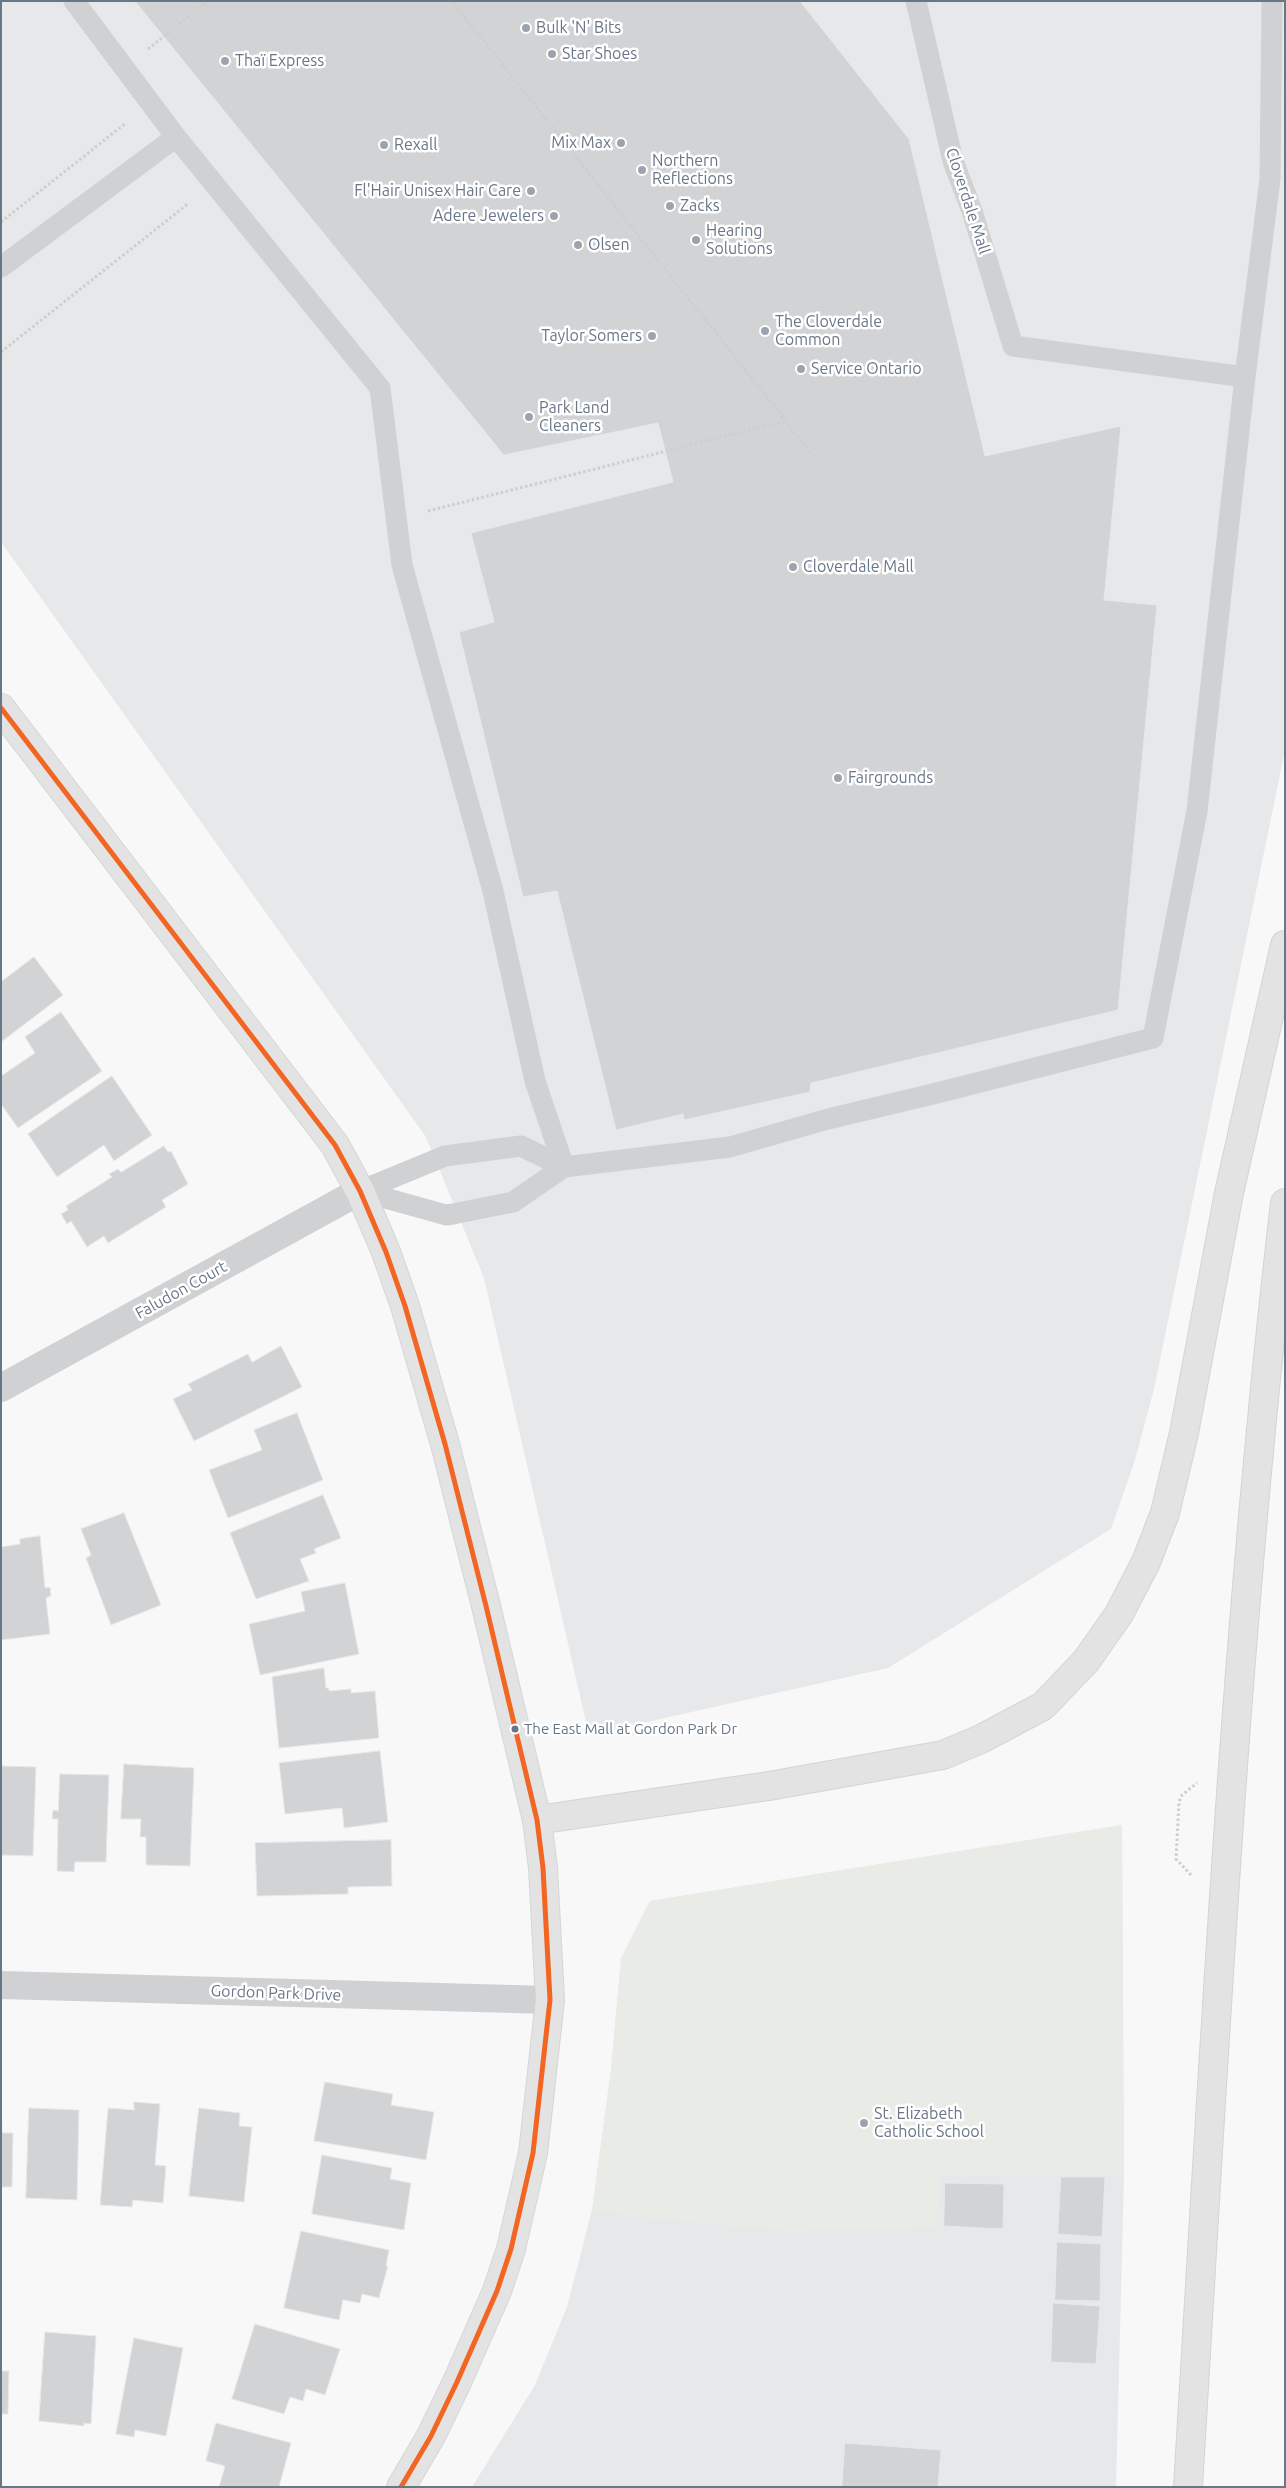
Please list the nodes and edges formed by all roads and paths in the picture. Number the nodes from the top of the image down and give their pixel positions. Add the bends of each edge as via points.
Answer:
1 (74, 1) edge
2 (208, 1) edge
3 (452, 1) edge
4 (916, 1) edge
5 (1272, 1) edge
6 (125, 68) junction
7 (151, 103) junction
8 (176, 137) junction
9 (214, 183) junction
10 (1, 222) edge
11 (1, 267) edge
12 (1, 352) edge
13 (1244, 377) junction
14 (786, 421) junction
15 (816, 459) dead end
16 (396, 519) junction
17 (1, 708) edge
18 (1285, 945) edge
19 (564, 1167) junction
20 (360, 1191) junction
21 (1285, 1203) edge
22 (1, 1388) edge
23 (537, 1820) junction
24 (1, 1985) edge
25 (550, 2000) junction
26 (401, 2487) edge
27 (1188, 2487) edge

1 - 6 lane
2 - 6 path
3 - 14 path
4 - 13 lane, Cloverdale Mall via 953,161 972,212 1012,346
5 - 13 lane via 1270,179
6 - 7 lane
7 - 8 lane
7 - 10 path
8 - 9 lane
8 - 11 lane
9 - 12 path
9 - 16 lane via 380,388
13 - 19 lane via 1196,811 1153,1038 828,1118 730,1147
14 - 15 path
14 - 16 path
16 - 19 lane via 402,564 493,891 535,1081
17 - 20 main road via 335,1145
18 - 23 main road via 1229,1193 1184,1434 1165,1513 1146,1562 1119,1614 1086,1661 1043,1706 943,1755 768,1786
19 - 20 lane via 521,1146 445,1156
19 - 20 lane via 514,1202 446,1215
20 - 22 street, Faludon Court
20 - 23 main road via 405,1306 445,1444
21 - 27 main road via 1252,1521 1223,1904
23 - 25 main road via 543,1868
24 - 25 street, Gordon Park Drive
25 - 26 main road via 533,2153 511,2249 497,2291 461,2374 431,2436

